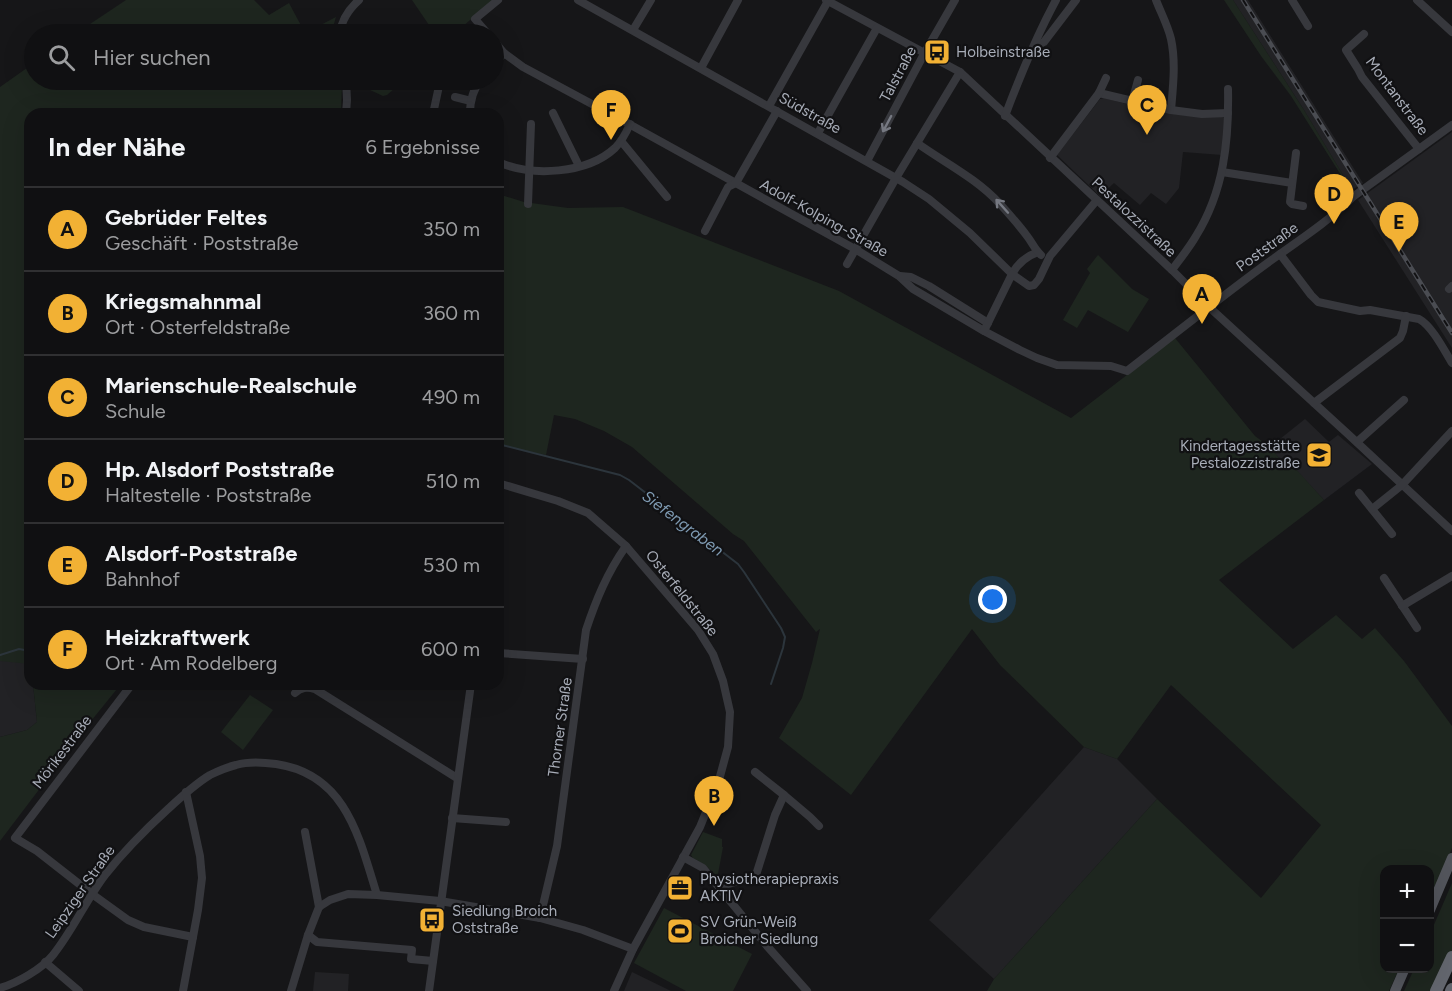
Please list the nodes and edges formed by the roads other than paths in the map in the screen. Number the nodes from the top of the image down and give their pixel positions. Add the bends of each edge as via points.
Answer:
1 (359, 0) edge
2 (498, 0) edge
3 (578, 0) edge
4 (651, 0) edge
5 (738, 0) edge
6 (955, 0) edge
7 (1056, 0) edge
8 (1076, 0) edge
9 (1156, 0) edge
10 (1292, 0) edge
11 (1417, 0) edge
12 (827, 1) edge
13 (341, 24) edge
14 (479, 24) edge
15 (1308, 26) dead end
16 (877, 28) junction
17 (633, 30) junction
18 (1452, 32) edge
19 (1364, 34) dead end
20 (1035, 44) junction
21 (504, 53) edge
22 (924, 54) junction
23 (701, 68) junction
24 (960, 72) junction
25 (1106, 78) dead end
26 (1138, 80) dead end
27 (1228, 89) dead end
28 (346, 90) edge
29 (439, 90) edge
30 (476, 90) edge
31 (1099, 93) junction
32 (454, 97) dead end
33 (471, 101) junction
34 (1132, 102) junction
35 (346, 108) edge
36 (435, 108) edge
37 (470, 108) edge
38 (773, 108) junction
39 (1171, 110) junction
40 (553, 113) dead end
41 (1228, 113) junction
42 (1005, 116) junction
43 (531, 124) dead end
44 (630, 124) junction
45 (1452, 125) edge
46 (818, 133) junction
47 (621, 141) junction
48 (917, 143) junction
49 (1419, 149) junction
50 (1296, 153) dead end
51 (1050, 158) junction
52 (867, 161) junction
53 (504, 164) edge
54 (579, 166) junction
55 (530, 170) junction
56 (1222, 172) junction
57 (896, 177) junction
58 (736, 183) junction
59 (1292, 183) junction
60 (667, 197) dead end
61 (1097, 200) junction
62 (528, 204) dead end
63 (1303, 206) dead end
64 (705, 231) dead end
65 (855, 249) junction
66 (1038, 252) junction
67 (1280, 254) junction
68 (1050, 256) junction
69 (847, 264) dead end
70 (1172, 270) junction
71 (1012, 274) junction
72 (1209, 307) junction
73 (1406, 316) junction
74 (986, 327) junction
75 (1452, 363) edge
76 (1127, 371) joint
77 (1404, 400) dead end
78 (1314, 403) junction
79 (1452, 431) edge
80 (1357, 442) junction
81 (504, 485) edge
82 (1402, 485) junction
83 (1359, 493) dead end
84 (1372, 508) junction
85 (1452, 531) edge
86 (1392, 534) dead end
87 (626, 546) junction
88 (1452, 576) edge
89 (1384, 578) dead end
90 (1402, 606) junction
91 (1417, 628) dead end
92 (504, 653) edge
93 (583, 659) junction
94 (127, 690) edge
95 (299, 690) edge
96 (317, 690) edge
97 (470, 690) edge
98 (295, 693) dead end
99 (755, 772) dead end
100 (458, 778) junction
101 (186, 792) junction
102 (784, 795) junction
103 (452, 818) junction
104 (506, 822) dead end
105 (819, 826) dead end
106 (305, 832) dead end
107 (683, 857) junction
108 (1452, 858) edge
109 (720, 887) junction
110 (92, 894) junction
111 (377, 895) junction
112 (1434, 901) edge
113 (440, 902) junction
114 (319, 907) junction
115 (540, 918) junction
116 (308, 934) junction
117 (193, 937) junction
118 (633, 949) junction
119 (1452, 957) edge
120 (45, 962) junction
121 (433, 962) junction
122 (1402, 973) edge
123 (0, 988) edge
124 (79, 991) edge
125 (183, 991) edge
126 (291, 991) edge
127 (429, 991) edge
128 (614, 991) edge
129 (807, 991) edge
130 (1395, 991) edge
131 (1436, 991) edge

1 - 13 street
2 - 14 street via 475,19
3 - 17 street, Südstraße
4 - 17 street
5 - 23 street
6 - 22 street, Talstraße
7 - 20 street
8 - 20 street via 1044,42
9 - 39 street via 1171,37
10 - 15 street
11 - 18 street
12 - 16 street, Pestalozzistraße
12 - 38 street, Adolf-Kolping-Straße
16 - 22 street, Pestalozzistraße
16 - 46 street
17 - 23 street, Südstraße
19 - 49 street, Montanstraße via 1346,50 1362,77
20 - 42 street
21 - 44 street, Adolf-Kolping-Straße
22 - 24 street, Pestalozzistraße
22 -> 52 street, Talstraße
23 - 38 street, Südstraße
24 - 42 street, Pestalozzistraße
24 - 48 street
25 - 31 street
26 - 34 street
27 - 41 street
28 - 35 street
29 - 36 street
30 - 33 street
31 - 34 street
31 - 51 street
32 - 33 street
33 - 37 street
34 - 39 street
38 - 46 street, Südstraße
38 - 58 street, Adolf-Kolping-Straße
39 - 41 street
40 - 54 street
41 - 56 street
42 - 51 street, Pestalozzistraße
43 - 55 street
44 - 47 street
44 - 58 street, Adolf-Kolping-Straße
45 - 49 street, Poststraße
46 - 52 street, Südstraße
47 - 54 street via 605,156
47 - 60 street
48 - 57 street
66 -> 48 street via 988,192
49 - 67 street, Poststraße
50 - 59 street
51 - 61 street, Pestalozzistraße
52 - 57 street, Südstraße
53 - 55 street
54 - 55 street
55 - 62 street
56 - 59 street
56 - 70 street via 1197,236
57 - 65 street
57 - 71 street, Südstraße via 963,227
58 - 64 street, Adolf-Kolping-Straße via 728,187
58 - 65 street, Adolf-Kolping-Straße
59 - 63 street via 1290,202
61 - 68 street
61 - 70 street, Pestalozzistraße
65 - 69 street
65 - 74 street, Adolf-Kolping-Straße via 913,289
66 - 68 street
66 - 71 street via 1021,262
67 - 72 street, Poststraße
67 - 73 street via 1318,302
68 - 71 street via 1034,285 1029,286
70 - 72 street, Pestalozzistraße
71 - 74 street
72 - 76 street, Poststraße
72 - 78 street, Pestalozzistraße
73 - 75 street via 1425,322
73 - 78 street via 1400,338
74 - 76 street, Adolf-Kolping-Straße via 1020,351 1050,363 1111,366
77 - 80 street
78 - 80 street, Pestalozzistraße
79 - 82 street
80 - 82 street, Pestalozzistraße
81 - 87 street, Osterfeldstraße via 588,513
82 - 84 street
82 - 85 street, Pestalozzistraße
83 - 84 street
84 - 86 street
87 - 93 street, Thorner Straße via 612,566 593,609
87 - 107 street, Osterfeldstraße via 698,630 713,654 730,712 728,747 719,780
88 - 90 street
89 - 90 street
90 - 91 street
92 - 93 street
93 - 115 street, Thorner Straße via 558,846
94 - 110 street, Mörikestraße via 15,838
95 - 98 street
96 - 100 street
97 - 100 street
99 - 102 street
100 - 103 street
101 - 110 street, Leipziger Straße via 125,851
101 - 111 street, Leipziger Straße via 211,774 258,761 309,774 344,807 357,832
101 - 117 street via 202,878
102 - 105 street
102 - 109 street via 756,875
103 - 104 street
103 - 113 street
106 - 114 street
107 - 109 street via 703,867
107 - 118 street, Osterfeldstraße
108 - 112 main road
109 - 129 street
110 - 117 street via 144,927
110 - 120 street, Leipziger Straße
111 - 113 street
111 - 114 street via 348,894
113 - 115 street
113 - 121 street
114 - 116 street
115 - 118 street
116 - 121 street via 317,942 412,950 411,959
116 - 126 street
117 - 125 street
118 - 128 street, Osterfeldstraße
119 - 131 highway
120 - 123 street, Leipziger Straße
120 - 124 street
121 - 127 street
122 - 130 main road

